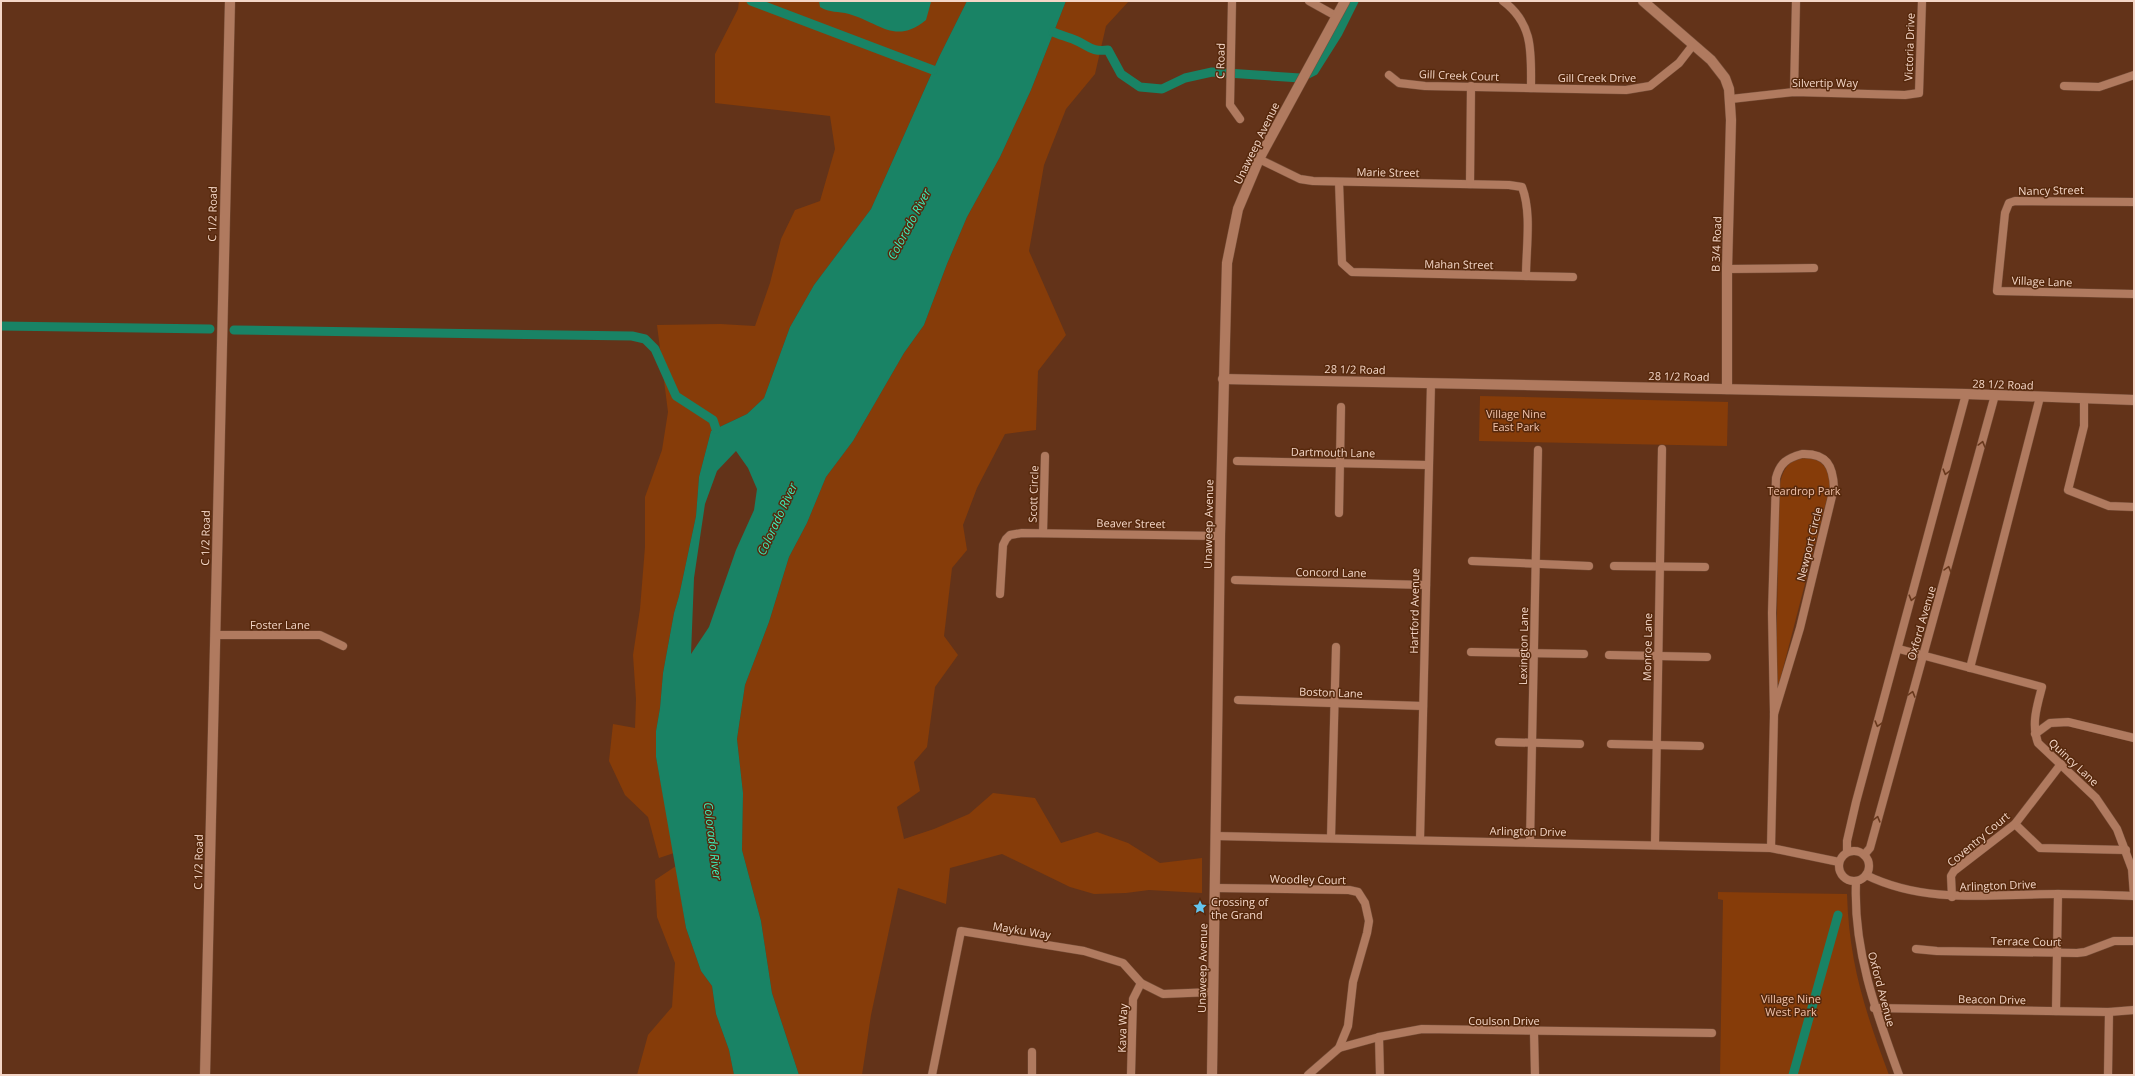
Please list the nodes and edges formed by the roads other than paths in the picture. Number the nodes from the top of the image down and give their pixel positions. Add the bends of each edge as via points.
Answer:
1 (230, 1) edge
2 (1232, 1) edge
3 (1309, 1) edge
4 (1346, 1) edge
5 (1503, 1) edge
6 (1796, 1) edge
7 (1922, 1) edge
8 (1649, 3) edge
9 (1336, 16) junction
10 (1693, 45) junction
11 (1389, 75) dead end
12 (2134, 76) edge
13 (1471, 86) junction
14 (2064, 86) dead end
15 (1531, 88) junction
16 (1794, 92) junction
17 (1919, 93) joint
18 (1731, 100) junction
19 (1240, 119) dead end
20 (1259, 159) junction
21 (1339, 182) junction
22 (1470, 184) junction
23 (2134, 202) edge
24 (2002, 243) joint
25 (1814, 268) dead end
26 (1727, 269) junction
27 (1526, 276) junction
28 (1573, 277) dead end
29 (2134, 294) edge
30 (1223, 379) junction
31 (1430, 383) junction
32 (1727, 389) junction
33 (1966, 394) junction
34 (1995, 395) junction
35 (2040, 397) junction
36 (2084, 399) junction
37 (2134, 400) edge
38 (1341, 407) dead end
39 (1662, 449) dead end
40 (1538, 450) dead end
41 (1045, 456) dead end
42 (1237, 461) dead end
43 (1340, 463) junction
44 (1428, 465) junction
45 (2134, 507) edge
46 (1339, 513) dead end
47 (1043, 533) junction
48 (1220, 536) junction
49 (1472, 561) dead end
50 (1536, 564) junction
51 (1589, 566) dead end
52 (1614, 566) dead end
53 (1660, 567) junction
54 (1704, 567) dead end
55 (1235, 580) dead end
56 (1426, 585) junction
57 (1000, 594) dead end
58 (215, 635) junction
59 (343, 646) dead end
60 (1336, 647) dead end
61 (1899, 649) junction
62 (1471, 652) dead end
63 (1534, 653) junction
64 (1584, 654) dead end
65 (1609, 655) dead end
66 (1923, 655) junction
67 (1658, 656) junction
68 (1707, 657) dead end
69 (1970, 668) junction
70 (1238, 700) dead end
71 (1334, 703) junction
72 (1423, 706) junction
73 (1774, 714) junction
74 (2035, 734) junction
75 (2134, 738) edge
76 (1499, 742) dead end
77 (1532, 743) junction
78 (1580, 744) dead end
79 (1611, 744) dead end
80 (1656, 745) junction
81 (1700, 746) dead end
82 (2061, 764) junction
83 (2015, 824) junction
84 (1215, 836) junction
85 (1331, 838) junction
86 (1420, 840) junction
87 (1530, 842) junction
88 (1654, 844) junction
89 (1771, 848) junction
90 (1847, 852) junction
91 (2129, 854) edge
92 (1864, 855) junction
93 (1839, 862) junction
94 (1866, 875) junction
95 (1856, 882) junction
96 (1215, 888) junction
97 (2058, 894) junction
98 (2134, 896) edge
99 (1952, 897) junction
100 (2134, 941) edge
101 (1916, 948) dead end
102 (2057, 953) junction
103 (1141, 983) junction
104 (1213, 992) junction
105 (1874, 1008) junction
106 (2134, 1010) edge
107 (2056, 1011) junction
108 (2109, 1012) junction
109 (1534, 1032) junction
110 (1712, 1033) dead end
111 (1379, 1037) junction
112 (1339, 1048) junction
113 (1032, 1052) dead end
114 (205, 1075) edge
115 (932, 1075) edge
116 (1032, 1075) edge
117 (1131, 1075) edge
118 (1212, 1075) edge
119 (1308, 1075) edge
120 (1380, 1075) edge
121 (1535, 1075) edge
122 (1899, 1075) edge
123 (2108, 1075) edge

1 - 58 street, C 1/2 Road
2 - 19 street, C Road via 1230,104
3 - 9 street
4 - 9 street, Unaweep Avenue
5 - 15 street via 1522,20 1527,32 1531,46
6 - 16 street
7 - 17 street, Victoria Drive
8 - 10 street, B 3/4 Road
9 - 20 street, Unaweep Avenue
10 - 15 street, Gill Creek Drive via 1679,63 1650,86 1626,90
10 - 18 street, B 3/4 Road via 1711,60 1725,78
11 - 13 street, Gill Creek Court via 1399,83
12 - 14 street via 2100,86
13 - 15 street, Gill Creek Court
13 - 22 street
16 - 17 street, Silvertip Way via 1905,95
16 - 18 street, Silvertip Way
18 - 26 street, B 3/4 Road
20 - 21 street, Marie Street via 1300,178
20 - 30 street, Unaweep Avenue via 1238,209 1227,262
21 - 22 street, Marie Street
21 - 27 street, Mahan Street via 1340,250 1342,263 1346,269 1352,272
22 - 27 street, Marie Street via 1522,187 1526,197
23 - 24 street, Nancy Street via 2071,200 2008,203
24 - 29 street, Village Lane via 1997,291
25 - 26 street
26 - 32 street, B 3/4 Road
27 - 28 street, Mahan Street
30 - 31 street, 28 1/2 Road
30 - 48 street, Unaweep Avenue
31 - 32 street, 28 1/2 Road
31 - 44 street, Hartford Avenue
32 - 33 street, 28 1/2 Road
33 - 34 street, 28 1/2 Road
33 -> 61 street, Oxford Avenue
34 - 35 street, 28 1/2 Road
66 -> 34 street, Oxford Avenue
35 - 36 street, 28 1/2 Road
35 - 69 street
36 - 37 street, 28 1/2 Road
36 - 45 street via 2084,426 2068,490 2109,506
38 - 43 street
39 - 53 street, Monroe Lane
40 - 50 street, Lexington Lane
41 - 47 street, Scott Circle
42 - 43 street, Dartmouth Lane
43 - 44 street, Dartmouth Lane
43 - 46 street
44 - 56 street, Hartford Avenue
47 - 48 street, Beaver Street
47 - 57 street, Beaver Street via 1015,534 1006,539 1003,545
48 - 84 street, Unaweep Avenue
49 - 50 street
50 - 51 street
50 - 63 street, Lexington Lane
52 - 53 street
53 - 54 street
53 - 67 street, Monroe Lane
55 - 56 street, Concord Lane
56 - 72 street, Hartford Avenue
58 - 59 street, Foster Lane via 320,635
58 - 114 street, C 1/2 Road
60 - 71 street
61 - 66 street, Quincy Lane
61 -> 90 street, Oxford Avenue via 1856,802
62 - 63 street
63 - 64 street
63 - 77 street, Lexington Lane
65 - 67 street
66 - 69 street, Quincy Lane
92 -> 66 street, Oxford Avenue via 1870,848
67 - 68 street
67 - 80 street, Monroe Lane
69 - 74 street, Quincy Lane via 2042,687 2034,720
70 - 71 street, Boston Lane
71 - 72 street, Boston Lane
71 - 85 street
72 - 86 street, Hartford Avenue
73 - 73 street, Newport Circle via 1800,628 1834,488 1833,470 1819,456 1811,454 1792,457 1780,466 1776,478 1772,613
73 - 89 street, Newport Circle
74 - 75 street via 2050,723 2068,722
74 - 82 street, Quincy Lane via 2038,743
76 - 77 street
77 - 78 street
77 - 87 street, Lexington Lane
79 - 80 street
80 - 81 street
80 - 88 street, Monroe Lane
82 - 83 street, Coventry Court
82 - 91 street, Quincy Lane via 2096,798 2117,829
83 - 91 street via 2040,848
83 - 99 street, Coventry Court via 1954,871 1951,876
84 - 85 street, Arlington Drive
84 - 96 street, Unaweep Avenue
85 - 86 street, Arlington Drive
86 - 87 street, Arlington Drive
87 - 88 street, Arlington Drive
88 - 89 street, Arlington Drive
89 - 93 street, Arlington Drive
90 - 92 street via 1856,851
90 - 93 street
91 - 98 street, Quincy Lane
92 - 94 street via 1868,862
93 - 95 street via 1839,871 1843,878
94 - 95 street
94 - 99 street, Arlington Drive via 1885,884 1914,892
95 - 105 street, Oxford Avenue via 1861,956
96 - 104 street, Unaweep Avenue
96 - 112 street, Woodley Court via 1358,892 1365,903 1368,927 1353,982 1348,1026
97 - 98 street, Arlington Drive
97 - 99 street, Arlington Drive
97 - 102 street
100 - 102 street, Terrace Court via 2114,941 2085,952
101 - 102 street, Terrace Court via 1937,951
102 - 107 street
103 - 104 street, Mayku Way via 1164,994
103 - 115 street, Mayku Way via 1124,963 1090,953 961,931
103 - 117 street, Kava Way via 1133,999
104 - 118 street, Unaweep Avenue
105 - 107 street, Beacon Drive
105 - 122 street, Oxford Avenue
106 - 108 street, Beacon Drive
107 - 108 street, Beacon Drive
108 - 123 street
109 - 110 street, Coulson Drive
109 - 111 street, Coulson Drive via 1422,1029
109 - 121 street
111 - 112 street, Coulson Drive
111 - 120 street
112 - 119 street, Coulson Drive
113 - 116 street

